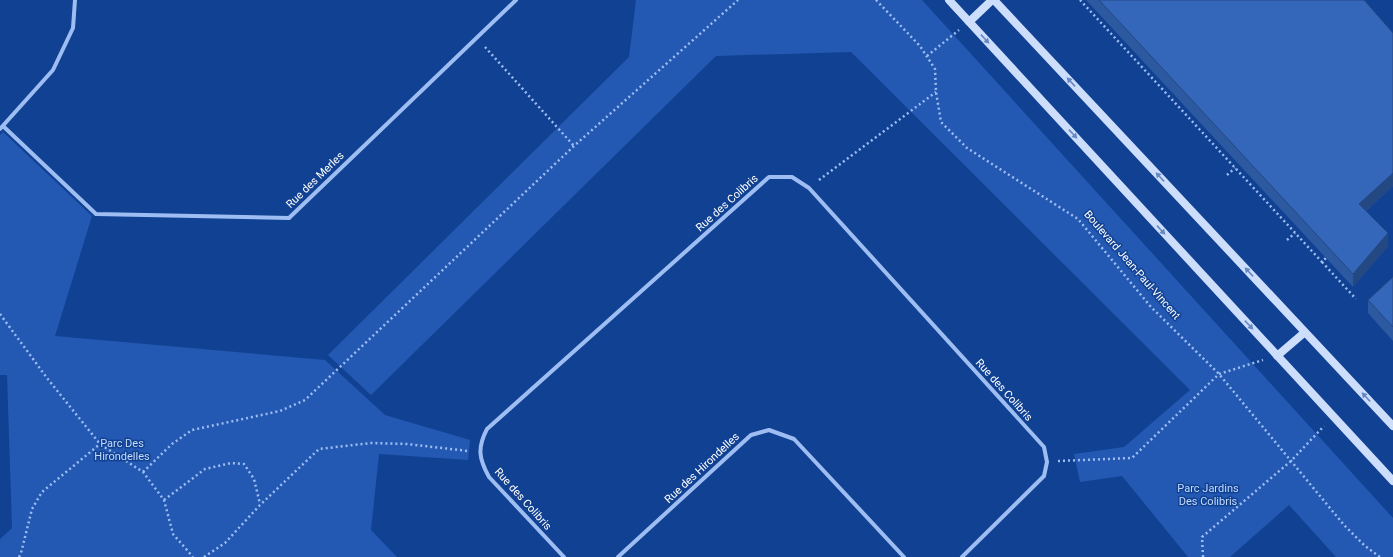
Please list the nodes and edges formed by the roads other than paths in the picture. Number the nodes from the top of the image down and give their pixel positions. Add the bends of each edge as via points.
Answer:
1 (75, 0) edge
2 (516, 0) edge
3 (949, 0) edge
4 (993, 0) edge
5 (969, 22) junction
6 (2, 127) edge
7 (1305, 332) junction
8 (1277, 356) junction
9 (1393, 426) edge
10 (1393, 481) edge
11 (564, 557) edge
12 (618, 557) edge
13 (904, 557) edge
14 (962, 557) edge

1 - 6 street via 73,28 53,70
2 - 6 street, Rue des Merles via 289,218 96,214
3 - 5 street
4 - 5 street
7 -> 4 street
5 -> 8 street
7 - 8 street
9 -> 7 street
8 - 10 street
11 - 14 street, Rue des Colibris via 489,477 482,465 480,452 487,429 769,177 792,177 809,188 1044,447 1047,462 1044,476
12 - 13 street, Rue des Hirondelles via 751,435 769,430 794,439

